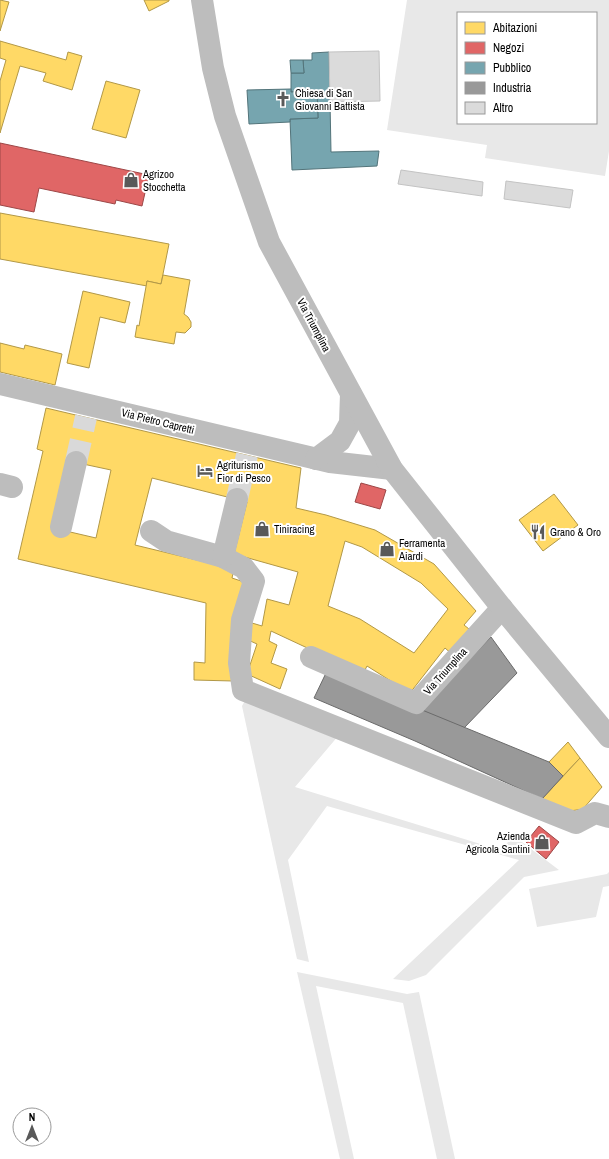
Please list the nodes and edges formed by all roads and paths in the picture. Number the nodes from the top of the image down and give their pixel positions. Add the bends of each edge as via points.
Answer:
1 (201, 2) edge
2 (0, 384) edge
3 (351, 394) junction
4 (316, 459) junction
5 (76, 462) tunnel mouth
6 (392, 469) junction
7 (237, 499) tunnel mouth
8 (61, 527) dead end
9 (152, 530) dead end
10 (223, 556) junction
11 (502, 608) junction
12 (311, 657) dead end
13 (609, 737) edge
14 (609, 817) edge

1 - 3 main road, Via Triumplina via 213,68 226,116 269,242
2 - 4 main road, Via Pietro Capretti via 87,411 249,449
3 - 4 main road via 350,423 340,441
3 - 6 main road, Via Triumplina
4 - 6 main road, Via Pietro Capretti via 338,464
5 - 8 main road
6 - 11 main road, Via Triumplina
7 - 10 main road
9 - 10 main road via 166,541
10 - 14 main road via 244,568 254,581 242,620 239,663 243,690 576,823 595,813
11 - 12 main road, Via Triumplina via 416,703
11 - 13 main road, Via Triumplina

